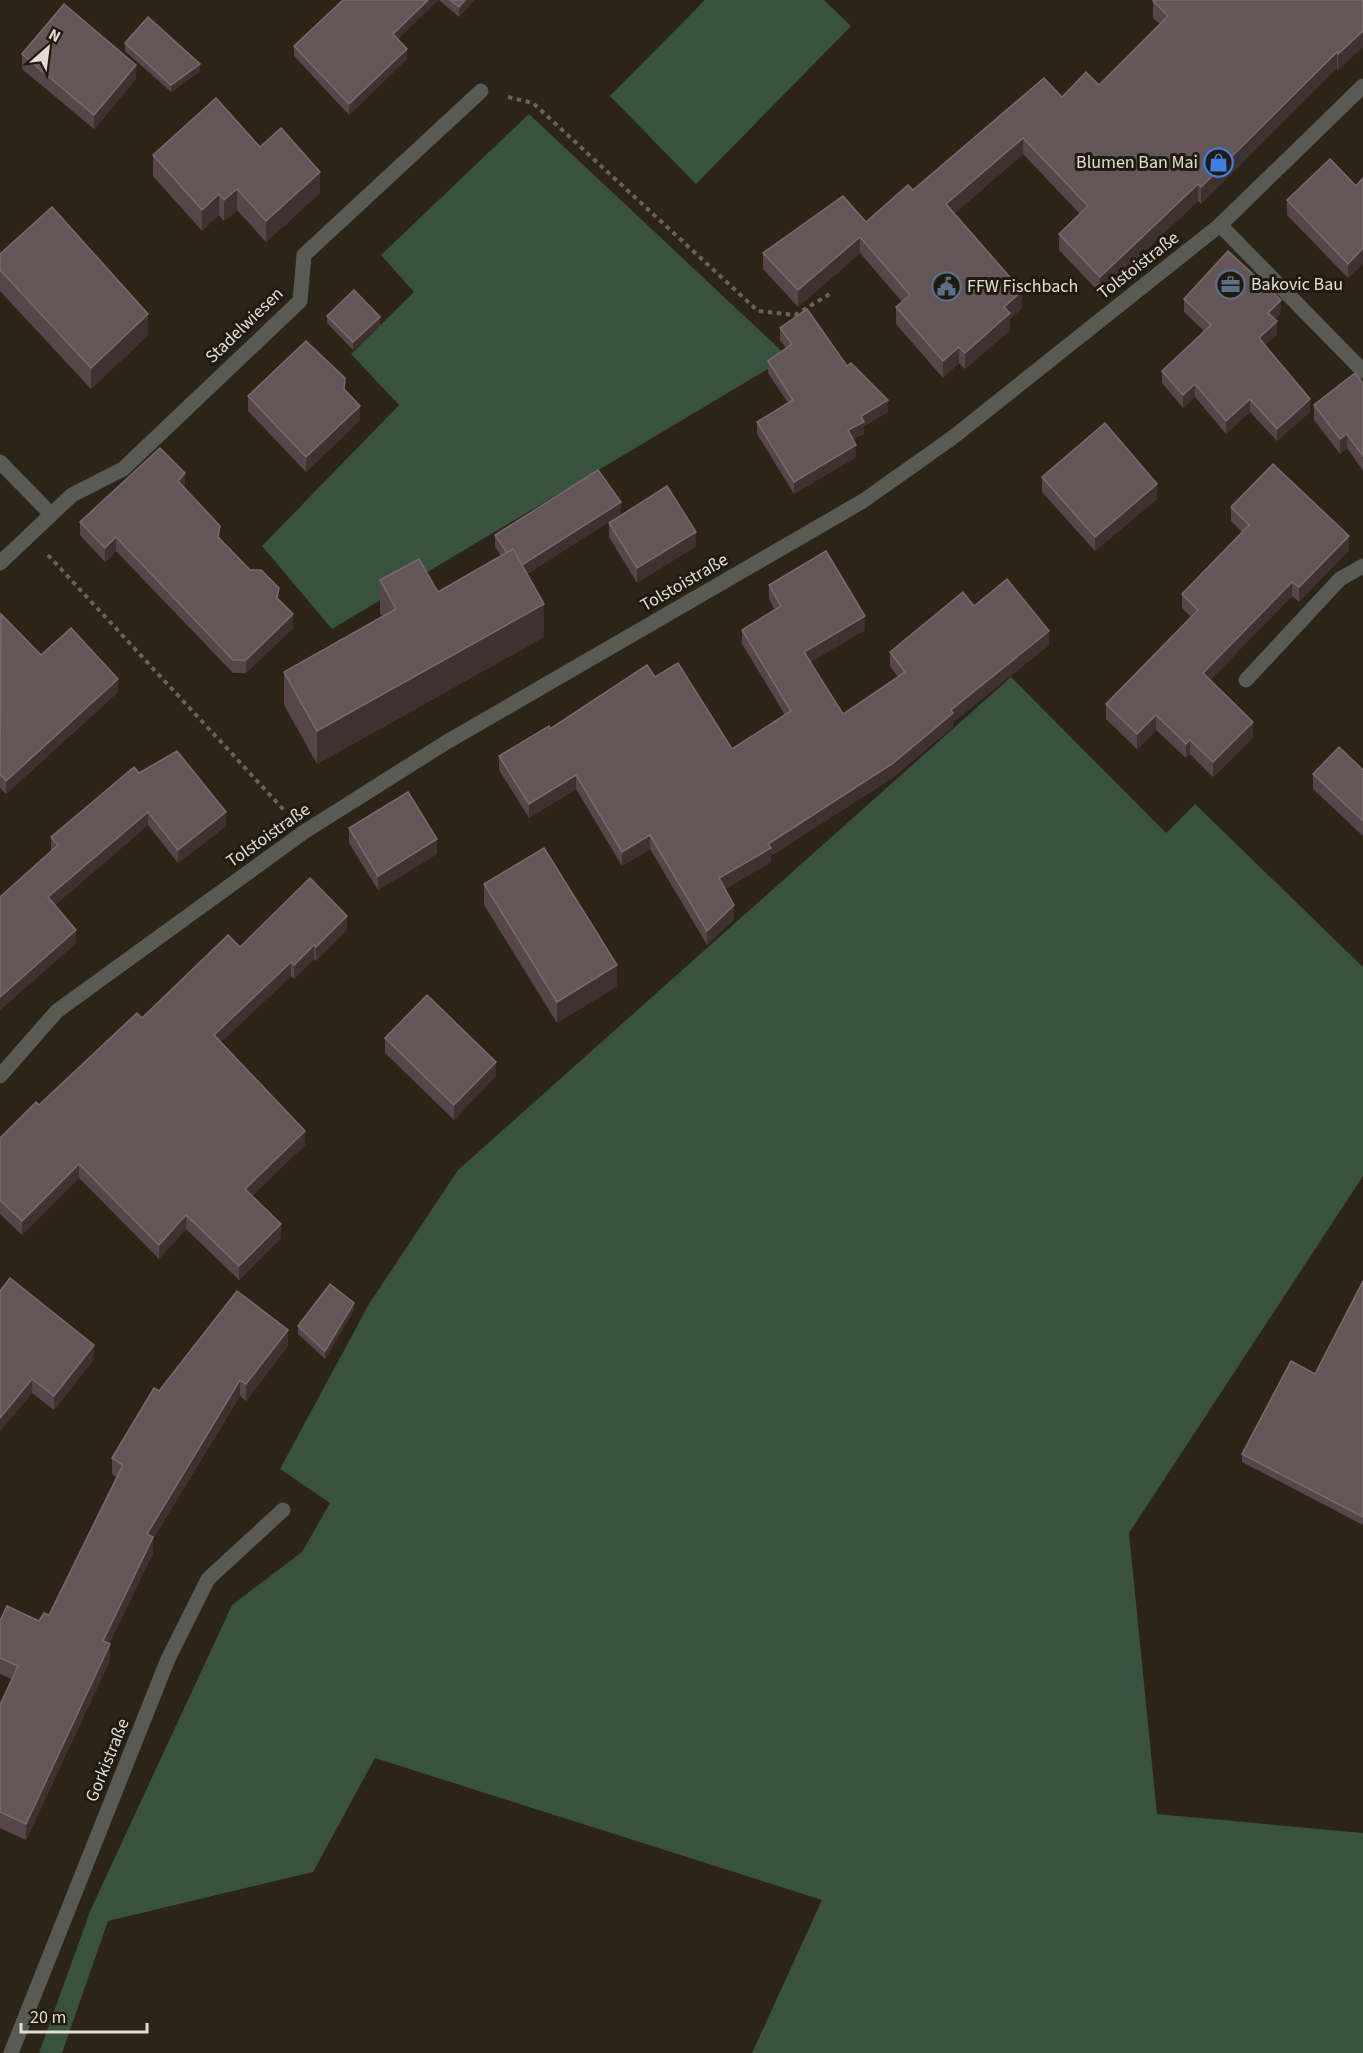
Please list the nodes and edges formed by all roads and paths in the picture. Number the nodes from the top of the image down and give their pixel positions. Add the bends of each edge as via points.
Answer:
1 (1363, 86) edge
2 (481, 91) joint
3 (1220, 225) junction
4 (833, 292) dead end
5 (1363, 371) edge
6 (0, 462) edge
7 (51, 514) junction
8 (30, 535) junction
9 (0, 563) edge
10 (1363, 566) edge
11 (1246, 680) dead end
12 (304, 832) junction
13 (0, 1076) edge
14 (283, 1510) dead end
15 (11, 2053) edge

1 - 3 street, Tolstoistraße
2 - 4 path via 533,103 758,311 795,315
2 - 7 street, Stadelwiesen via 304,255 300,300 123,469 72,495
3 - 5 street
3 - 12 street, Tolstoistraße via 952,438 863,501 445,743
6 - 7 street
7 - 8 street, Stadelwiesen
8 - 9 street, Stadelwiesen
8 - 12 path
10 - 11 street via 1340,579
12 - 13 street, Tolstoistraße via 57,1011
14 - 15 street, Gorkistraße via 208,1579 168,1659

